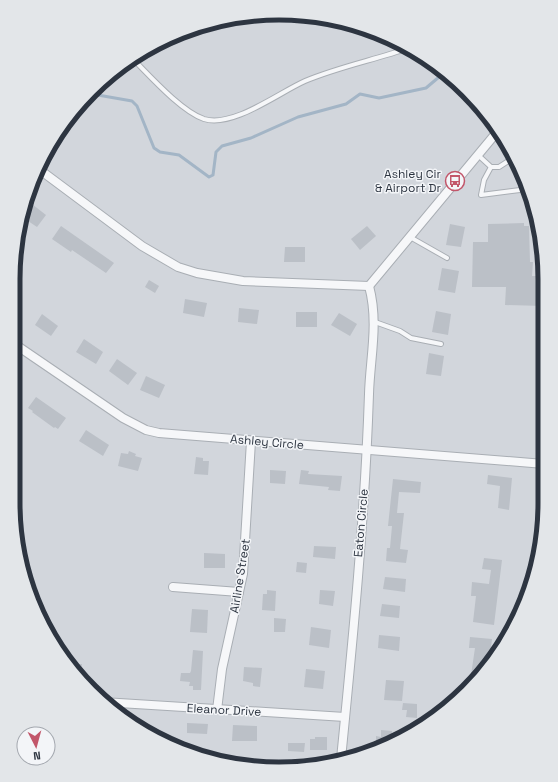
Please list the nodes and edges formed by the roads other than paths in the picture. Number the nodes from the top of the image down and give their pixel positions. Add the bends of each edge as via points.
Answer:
1 (400, 51) edge
2 (137, 63) edge
3 (494, 135) edge
4 (478, 154) junction
5 (509, 160) edge
6 (491, 167) junction
7 (43, 172) edge
8 (522, 190) edge
9 (410, 237) junction
10 (447, 258) dead end
11 (370, 286) junction
12 (375, 322) junction
13 (441, 344) dead end
14 (20, 348) edge
15 (251, 441) junction
16 (367, 450) junction
17 (538, 464) edge
18 (173, 587) dead end
19 (239, 592) junction
20 (114, 703) edge
21 (217, 710) junction
22 (345, 717) junction
23 (341, 754) edge

1 - 2 lane via 304,82 240,114 221,120 205,119 189,112
3 - 4 street
4 - 6 lane
4 - 9 street
5 - 6 lane
6 - 8 lane via 484,180 481,195
7 - 11 street via 142,246 178,267 243,281
9 - 10 lane
9 - 11 street
11 - 12 street, Eaton Circle
12 - 13 lane via 411,338
12 - 16 street, Eaton Circle via 369,382
14 - 15 street, Ashley Circle via 123,418 146,430
15 - 16 street, Ashley Circle
15 - 19 street, Airline Street via 246,530
16 - 17 street, Ashley Circle
16 - 22 street, Eaton Circle
18 - 19 street
19 - 21 street, Airline Street
20 - 21 street, Eleanor Drive
21 - 22 street, Eleanor Drive
22 - 23 street, Eaton Circle

